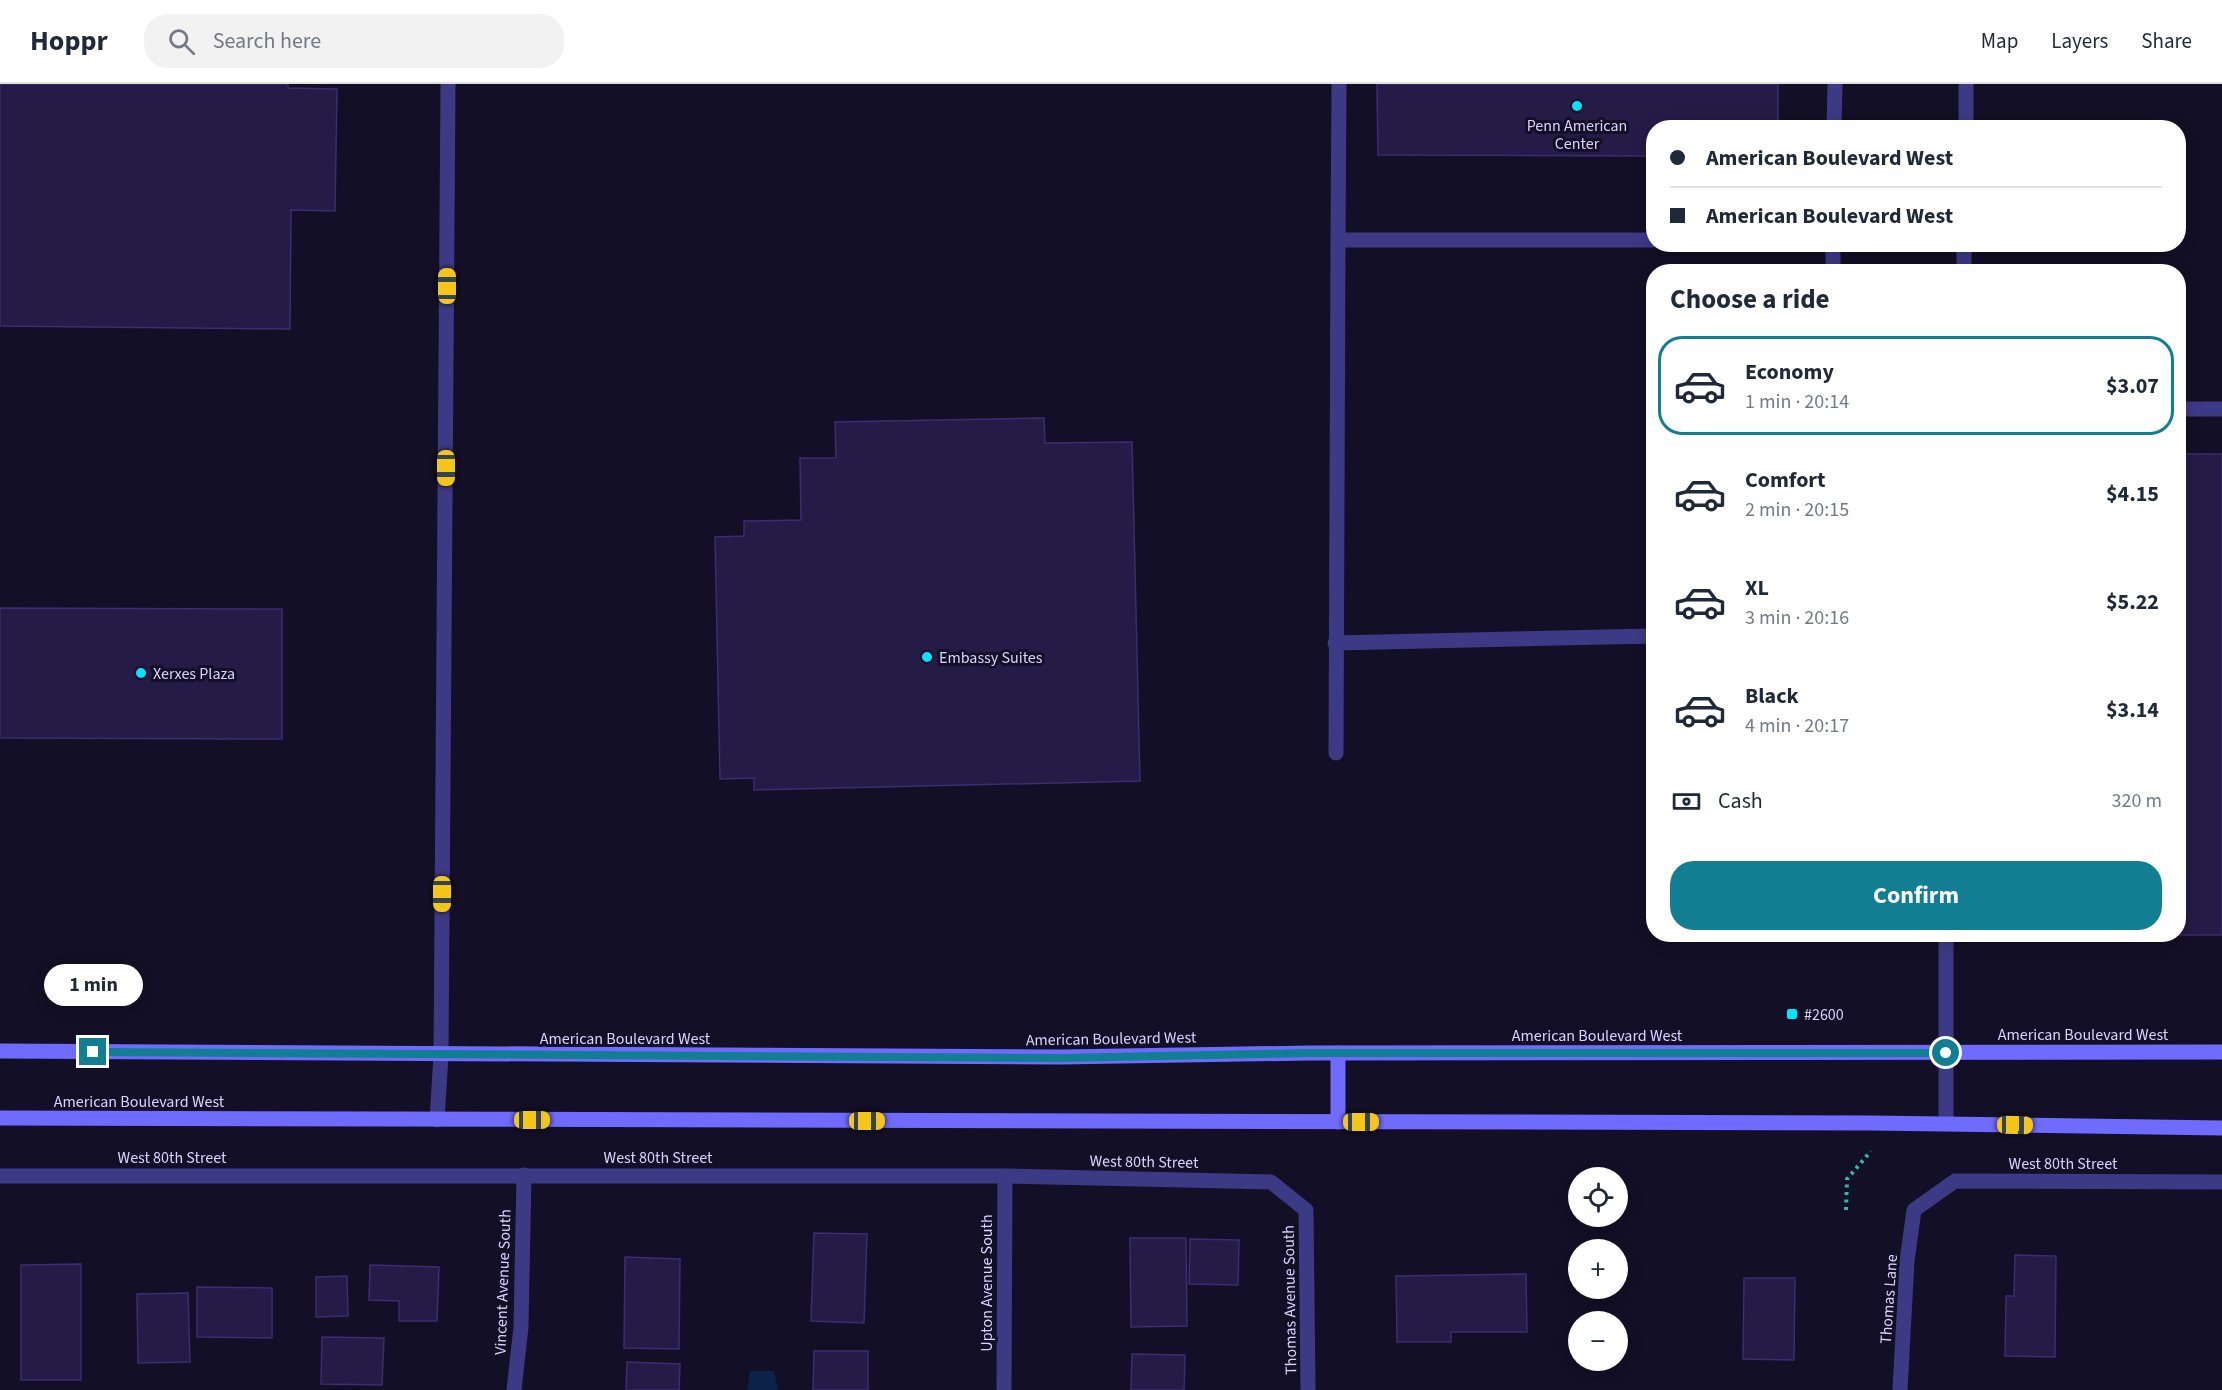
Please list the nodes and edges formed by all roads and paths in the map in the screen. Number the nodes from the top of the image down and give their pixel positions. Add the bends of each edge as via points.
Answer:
1 (448, 84) edge
2 (1339, 84) edge
3 (1835, 84) edge
4 (1966, 84) edge
5 (1834, 120) edge
6 (1966, 120) edge
7 (1338, 240) junction
8 (1646, 240) edge
9 (2186, 409) edge
10 (2222, 409) edge
11 (1646, 636) edge
12 (1335, 643) junction
13 (1336, 753) dead end
14 (1946, 942) edge
15 (0, 1051) edge
16 (2222, 1052) edge
17 (1338, 1053) junction
18 (1946, 1053) junction
19 (441, 1055) junction
20 (0, 1118) edge
21 (437, 1119) junction
22 (1338, 1122) junction
23 (1946, 1124) junction
24 (2222, 1128) edge
25 (1872, 1150) dead end
26 (524, 1175) junction
27 (0, 1176) edge
28 (1005, 1176) junction
29 (2222, 1182) edge
30 (1306, 1210) joint
31 (1845, 1210) dead end
32 (1914, 1210) joint
33 (514, 1390) edge
34 (1004, 1390) edge
35 (1308, 1390) edge
36 (1900, 1390) edge

1 - 19 street
2 - 7 street
3 - 5 street
4 - 6 street
7 - 8 street
7 - 12 street
9 - 10 street
11 - 12 street
12 - 13 street
14 - 18 street
15 - 19 main road, American Boulevard West
16 - 18 main road, American Boulevard West
17 - 18 main road, American Boulevard West
17 - 19 main road, American Boulevard West via 1061,1058
17 - 22 main road
18 - 23 street
19 - 21 street
20 - 21 main road, American Boulevard West
21 - 22 main road, American Boulevard West
22 - 23 main road, American Boulevard West
23 - 24 main road, American Boulevard West
25 - 31 path via 1847,1179
26 - 27 street, West 80th Street
26 - 28 street, West 80th Street
26 - 33 street, Vincent Avenue South via 521,1327
28 - 30 street, West 80th Street via 1271,1182
28 - 34 street, Upton Avenue South
29 - 32 street, West 80th Street via 1955,1181
30 - 35 street, Thomas Avenue South
32 - 36 street, Thomas Lane via 1907,1261

